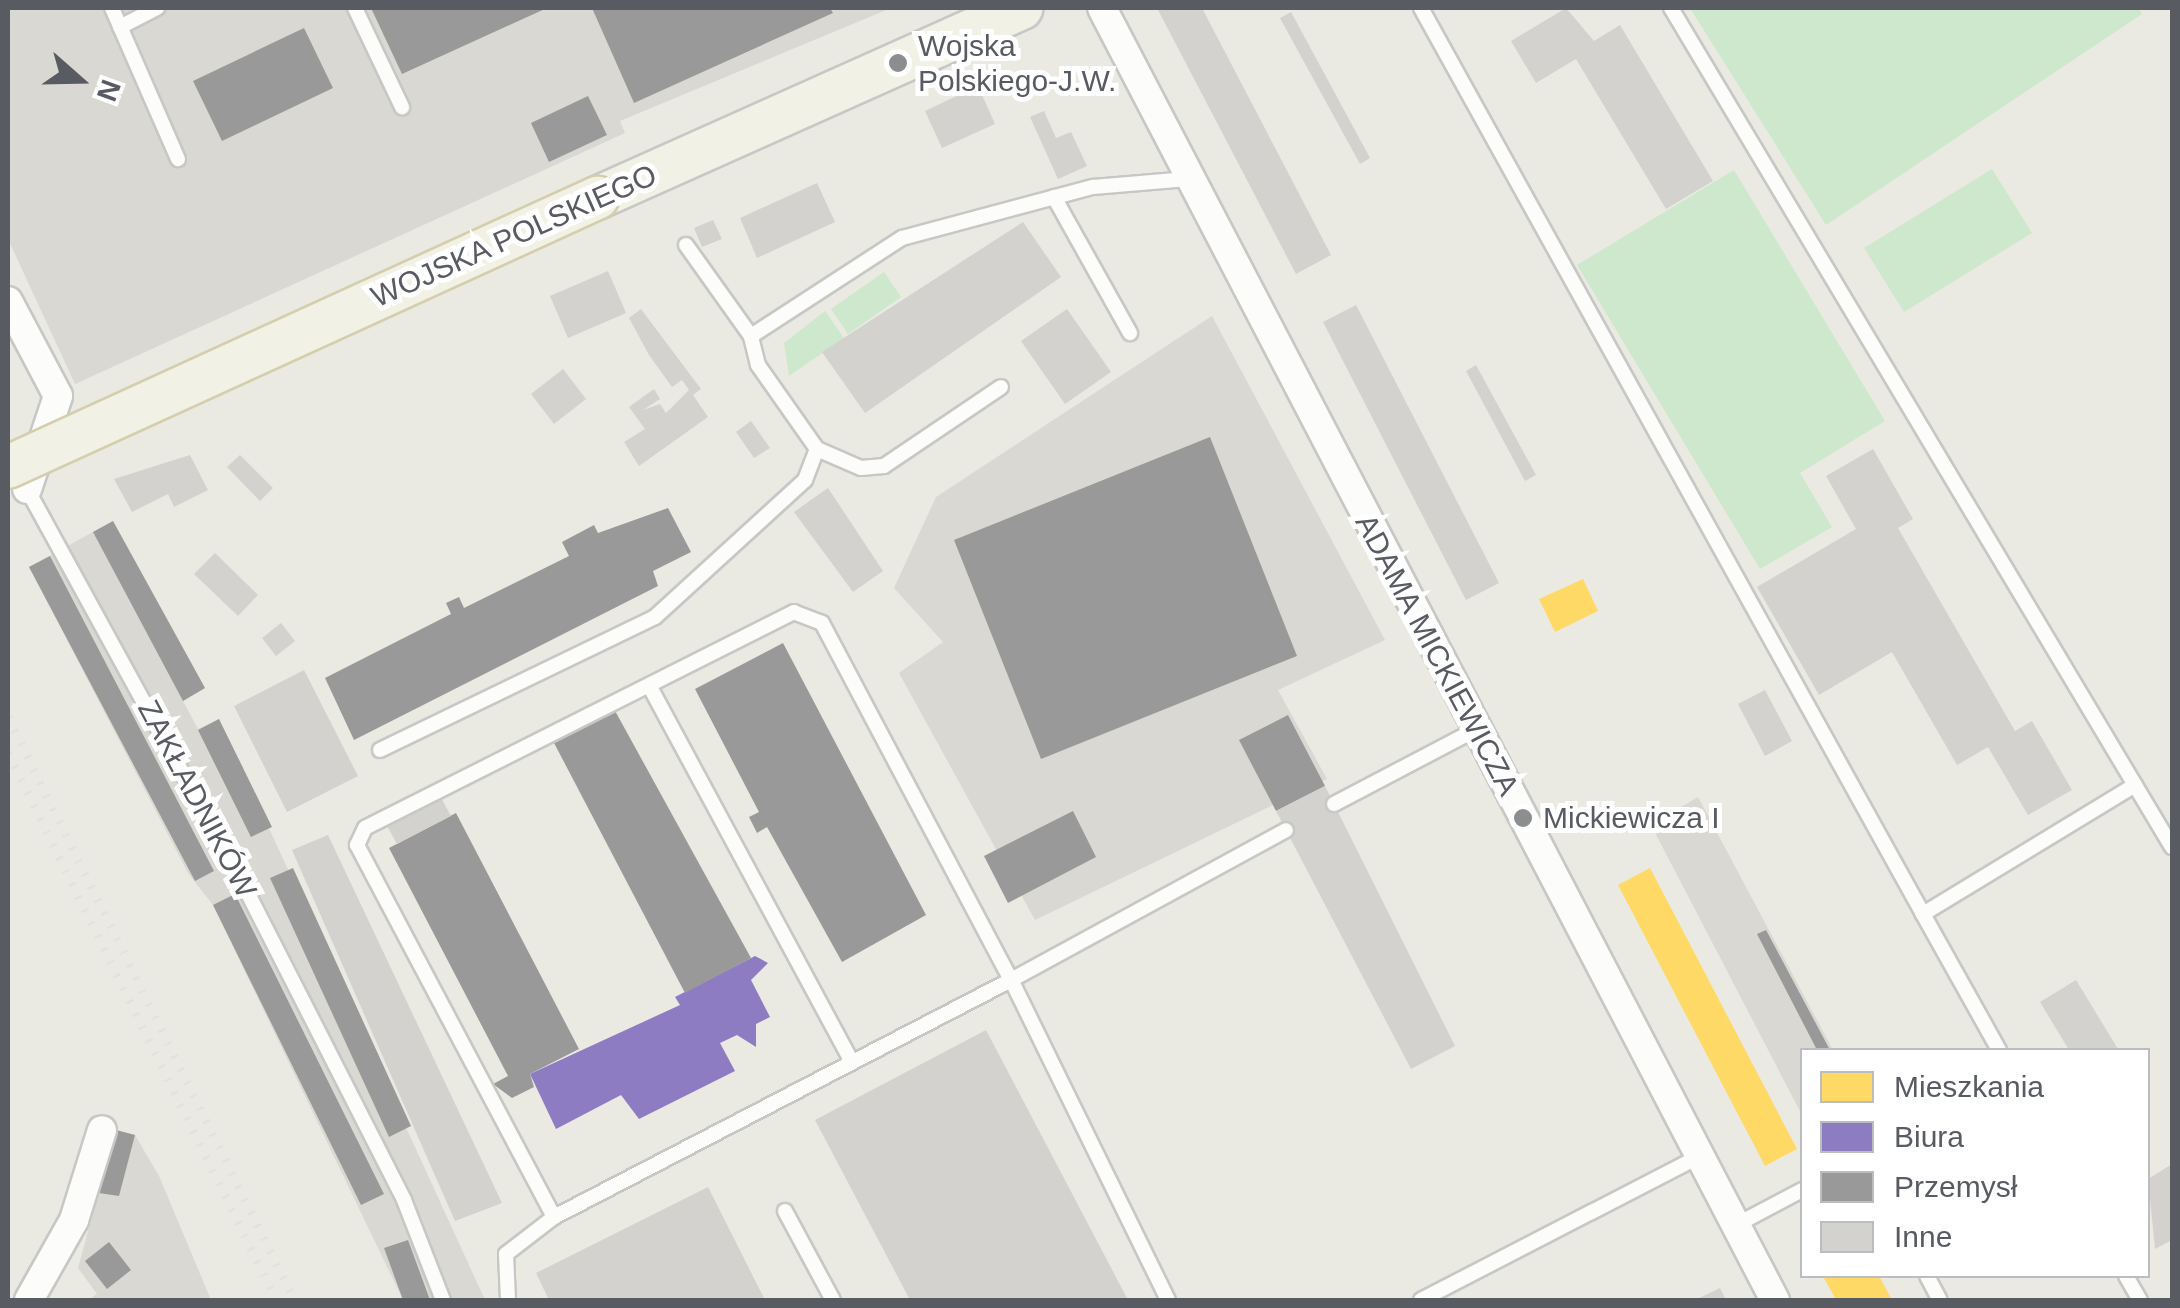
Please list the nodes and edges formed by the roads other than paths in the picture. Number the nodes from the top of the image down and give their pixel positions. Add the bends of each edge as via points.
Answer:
1 (112, 8) edge
2 (157, 8) edge
3 (356, 8) edge
4 (1021, 8) edge
5 (1102, 8) edge
6 (1421, 8) edge
7 (1671, 8) edge
8 (120, 27) junction
9 (402, 106) dead end
10 (178, 159) dead end
11 (1188, 179) junction
12 (1054, 197) junction
13 (686, 245) dead end
14 (8, 302) edge
15 (1130, 333) dead end
16 (752, 336) junction
17 (1001, 387) dead end
18 (817, 450) junction
19 (18, 478) edge
20 (650, 688) junction
21 (1475, 730) junction
22 (380, 750) dead end
23 (2135, 785) junction
24 (1334, 804) dead end
25 (1286, 830) dead end
26 (2172, 847) edge
27 (1923, 914) junction
28 (1011, 980) junction
29 (1999, 1048) edge
30 (852, 1062) junction
31 (102, 1130) dead end
32 (1700, 1156) junction
33 (1800, 1191) edge
34 (786, 1211) dead end
35 (554, 1217) junction
36 (1736, 1225) junction
37 (1928, 1278) edge
38 (2127, 1278) edge
39 (40, 1296) edge
40 (443, 1300) edge
41 (508, 1300) edge
42 (833, 1300) edge
43 (1168, 1300) edge
44 (1421, 1300) edge
45 (1775, 1300) edge
46 (1940, 1300) edge
47 (2140, 1300) edge

1 - 8 lane
2 - 8 lane
3 - 9 lane
4 - 19 main road, WOJSKA POLSKIEGO, bridge via 597,198
5 - 11 street, ADAMA MICKIEWICZA
6 - 27 lane
7 - 23 lane
8 - 10 lane
11 - 12 lane
11 - 21 street, ADAMA MICKIEWICZA
12 - 15 lane
12 - 16 lane via 902,238
13 - 16 lane
14 - 19 street via 58,396
16 - 18 lane via 758,365
17 - 18 lane via 884,466 861,468
18 - 22 lane via 805,480 655,617
19 - 40 lane, ZAKŁADNIKÓW via 236,870 404,1200
20 - 28 lane via 794,612 822,623
20 - 30 lane
20 - 35 lane via 364,828 357,845
21 - 24 lane
21 - 32 street, ADAMA MICKIEWICZA
23 - 26 lane
23 - 27 lane
25 - 28 lane
27 - 29 lane
28 - 30 lane
28 - 43 lane
30 - 35 lane
31 - 39 street
32 - 36 street, ADAMA MICKIEWICZA
32 - 44 lane
33 - 36 lane
34 - 42 lane
35 - 41 lane via 506,1254
36 - 45 street, ADAMA MICKIEWICZA
37 - 46 lane
38 - 47 lane

